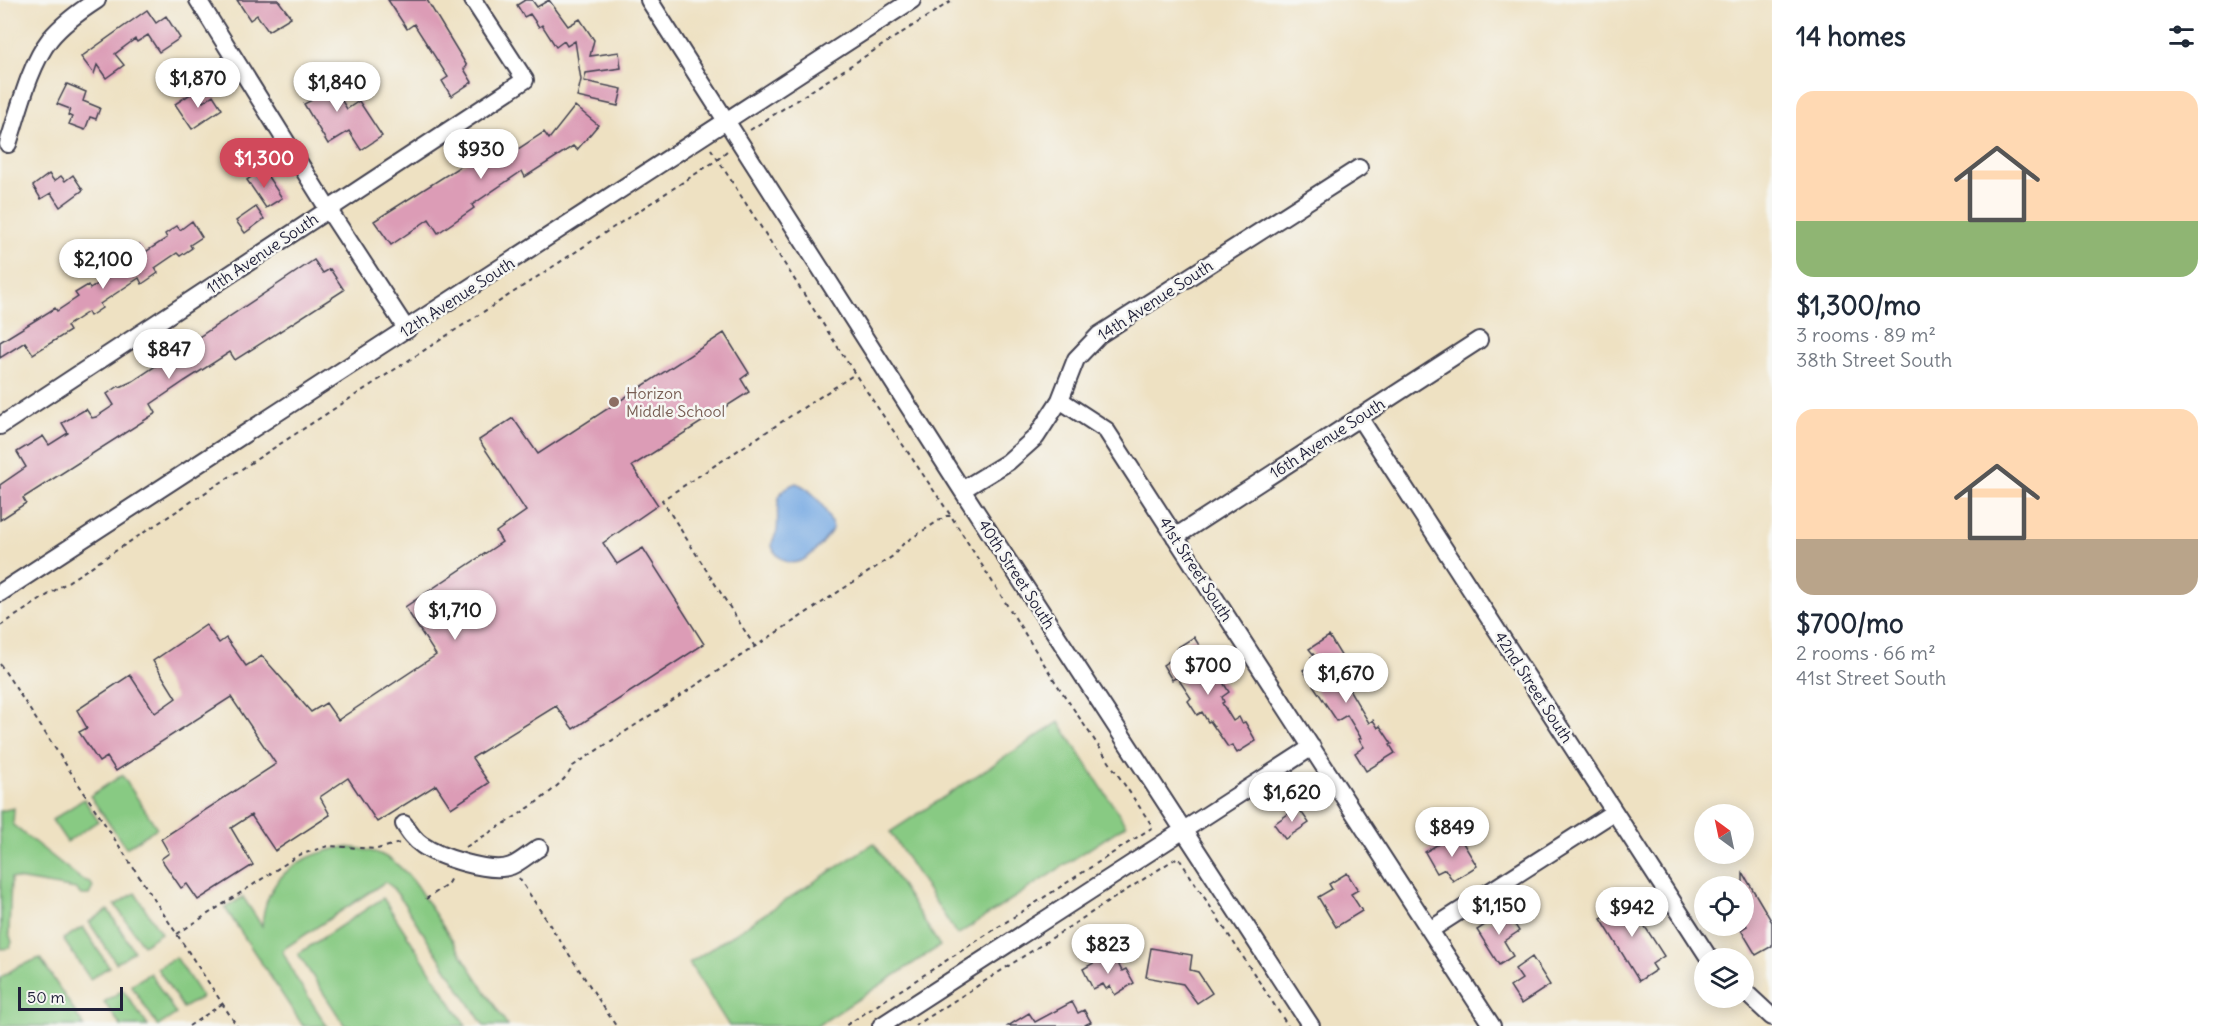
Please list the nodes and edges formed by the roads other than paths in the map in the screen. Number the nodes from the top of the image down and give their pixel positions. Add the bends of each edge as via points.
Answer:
1 (97, 0) edge
2 (198, 0) edge
3 (472, 0) edge
4 (649, 0) edge
5 (912, 0) edge
6 (726, 120) junction
7 (8, 144) dead end
8 (1359, 168) dead end
9 (328, 209) junction
10 (407, 330) junction
11 (1479, 340) dead end
12 (1060, 400) junction
13 (1359, 417) junction
14 (0, 426) edge
15 (962, 490) junction
16 (1175, 537) junction
17 (0, 593) edge
18 (1312, 747) junction
19 (1614, 812) junction
20 (1184, 828) junction
21 (408, 830) road end
22 (539, 848) dead end
23 (1430, 930) junction
24 (1702, 948) edge
25 (1754, 1000) edge
26 (1772, 1017) edge
27 (881, 1026) edge
28 (1311, 1026) edge
29 (1492, 1026) edge

1 - 7 street via 69,20 45,47
2 - 9 street
3 - 9 street, 11th Avenue South via 525,81
4 - 6 street, 40th Street South
5 - 6 street, 12th Avenue South
6 - 10 street, 12th Avenue South
6 - 15 street, 40th Street South
8 - 12 street, 14th Avenue South via 1099,335 1076,359
9 - 10 street
9 - 14 street, 11th Avenue South
10 - 17 street, 12th Avenue South
11 - 13 street, 16th Avenue South
12 - 15 street, 14th Avenue South via 1036,437 1008,462
12 - 16 street, 41st Street South via 1106,430
13 - 16 street, 16th Avenue South
13 - 19 street, 42nd Street South
15 - 20 street, 40th Street South
16 - 18 street, 41st Street South
18 - 20 street
18 - 23 street, 41st Street South
19 - 23 street
19 - 24 street, 42nd Street South
20 - 27 street
20 - 28 street, 40th Street South
21 - 22 street via 427,848 495,869 511,866
23 - 29 street, 41st Street South
25 - 26 street

